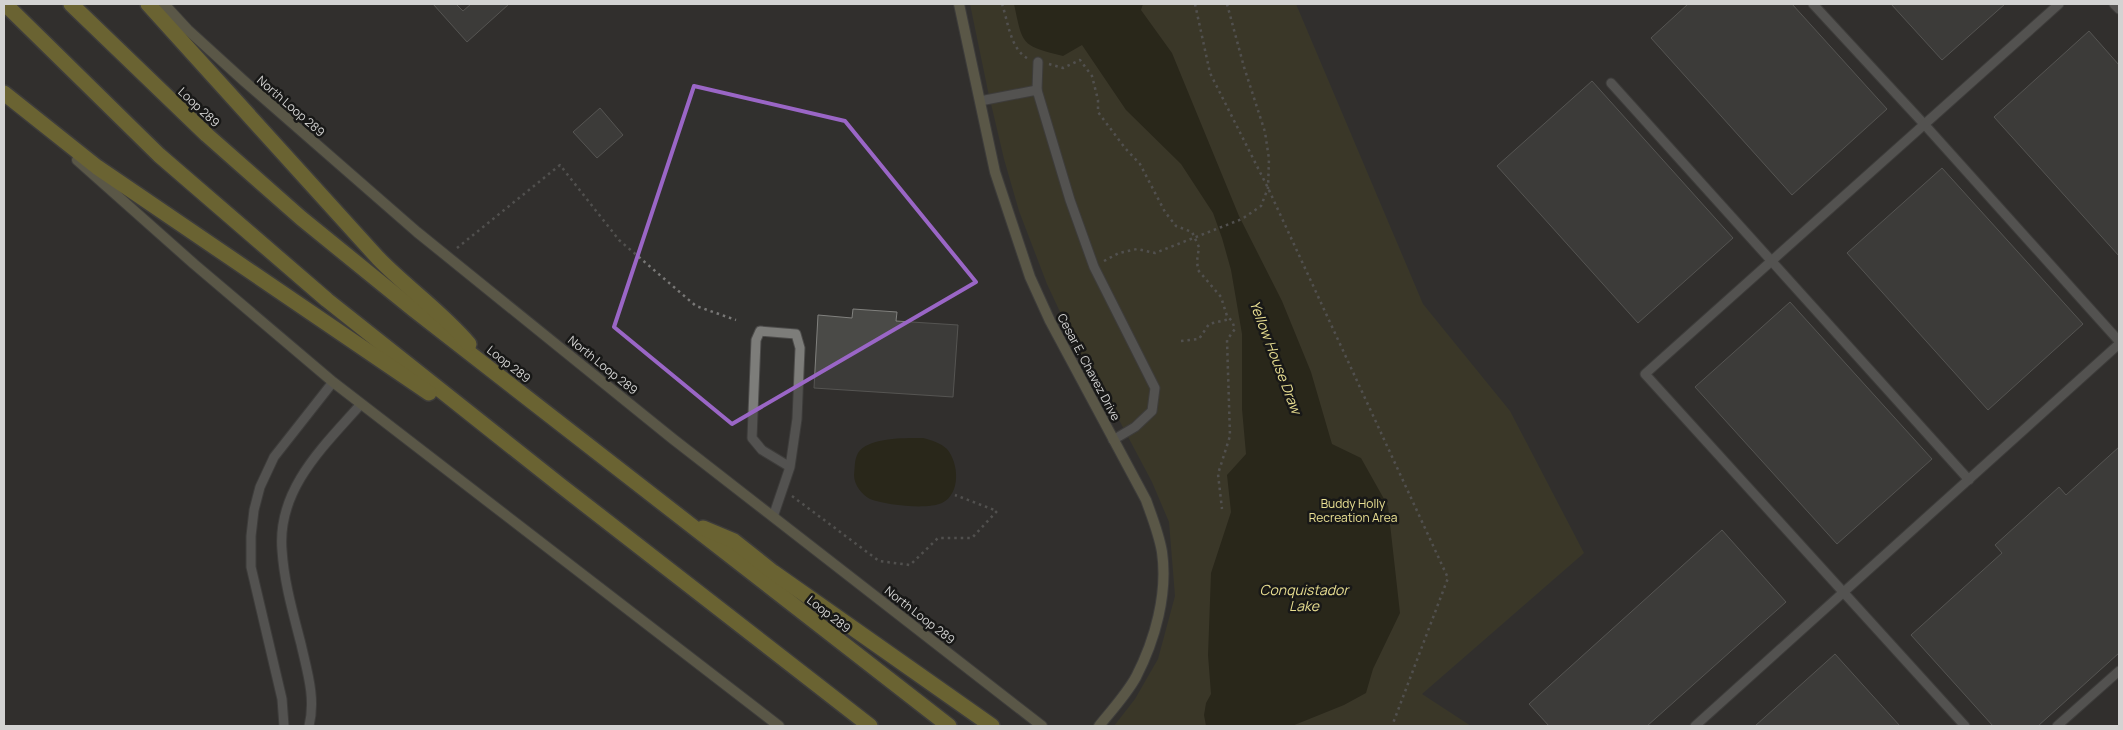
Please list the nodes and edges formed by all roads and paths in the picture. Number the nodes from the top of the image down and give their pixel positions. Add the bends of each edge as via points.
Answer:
1 (5, 4) edge
2 (71, 4) edge
3 (148, 4) edge
4 (164, 4) edge
5 (959, 4) edge
6 (1002, 4) edge
7 (1195, 4) edge
8 (1227, 4) edge
9 (1813, 4) edge
10 (2058, 4) edge
11 (2114, 4) edge
12 (2119, 9) edge
13 (1038, 62) junction
14 (1611, 82) dead end
15 (1037, 90) junction
16 (4, 94) edge
17 (980, 101) junction
18 (1924, 124) junction
19 (1268, 188) junction
20 (1195, 237) junction
21 (452, 251) dead end
22 (1771, 262) junction
23 (1094, 267) junction
24 (1230, 319) junction
25 (736, 320) dead end
26 (1181, 341) dead end
27 (2119, 343) edge
28 (489, 368) junction
29 (333, 382) junction
30 (361, 404) junction
31 (1113, 440) junction
32 (790, 467) junction
33 (1969, 480) junction
34 (560, 485) junction
35 (783, 489) junction
36 (955, 495) dead end
37 (1222, 509) dead end
38 (773, 517) junction
39 (684, 520) junction
40 (1844, 593) junction
41 (2119, 671) edge
42 (284, 726) edge
43 (309, 726) edge
44 (779, 726) edge
45 (870, 726) edge
46 (949, 726) edge
47 (992, 726) edge
48 (1042, 726) edge
49 (1099, 726) edge
50 (1392, 726) edge
51 (1697, 726) edge
52 (1965, 726) edge
53 (2057, 726) edge

1 - 34 highway via 132,129 252,237
2 - 28 highway, Loop 289 via 208,135 302,218
3 - 28 highway via 378,258 403,284 450,322
4 - 38 main road, North Loop 289 via 236,74 417,232
5 - 17 main road, Cesar E. Chavez Drive
6 - 13 path via 1015,45 1022,55
7 - 19 path via 1210,73
8 - 19 path via 1265,132 1269,159
9 - 18 lane
10 - 18 lane
11 - 12 lane
13 - 15 lane
13 - 20 path via 1063,68 1080,60 1092,76 1098,112 1140,164 1165,212 1176,226 1192,232
14 - 22 lane
15 - 17 lane
15 - 23 lane
16 - 29 main road via 194,264
16 - 34 highway via 97,167
17 - 31 main road, Cesar E. Chavez Drive via 995,172 1030,277
18 - 22 lane
18 - 27 lane
19 - 20 path via 1261,206 1242,219
19 - 50 path via 1448,578
20 - 23 path via 1155,253 1137,249 1119,253
20 - 24 path via 1199,248 1198,270 1221,297
21 - 25 path via 560,165 619,240 696,306
22 - 33 lane
22 - 40 lane via 1645,374
23 - 31 lane via 1155,388 1152,411 1135,427
24 - 26 path via 1209,324 1199,340
24 - 37 path via 1235,329 1227,340 1230,436 1218,474
27 - 33 lane
28 - 39 highway, Loop 289
29 - 30 main road
29 - 42 lane via 274,457 260,487 254,510 251,567 282,699
30 - 43 lane via 300,478 282,524 284,574 311,688
30 - 44 main road
31 - 49 main road, Cesar E. Chavez Drive via 1146,500 1156,527 1163,577 1155,631 1146,656 1135,679
32 - 32 lane via 797,419 800,348 796,334 760,331 756,340 752,438 762,450
32 - 35 lane
33 - 40 lane
34 - 45 highway
35 - 36 path via 879,561 910,564 938,538 972,538 997,511
35 - 38 lane
38 - 48 main road, North Loop 289
39 - 46 highway, Loop 289
39 - 47 highway via 734,541
40 - 51 lane
40 - 52 lane
41 - 53 lane

